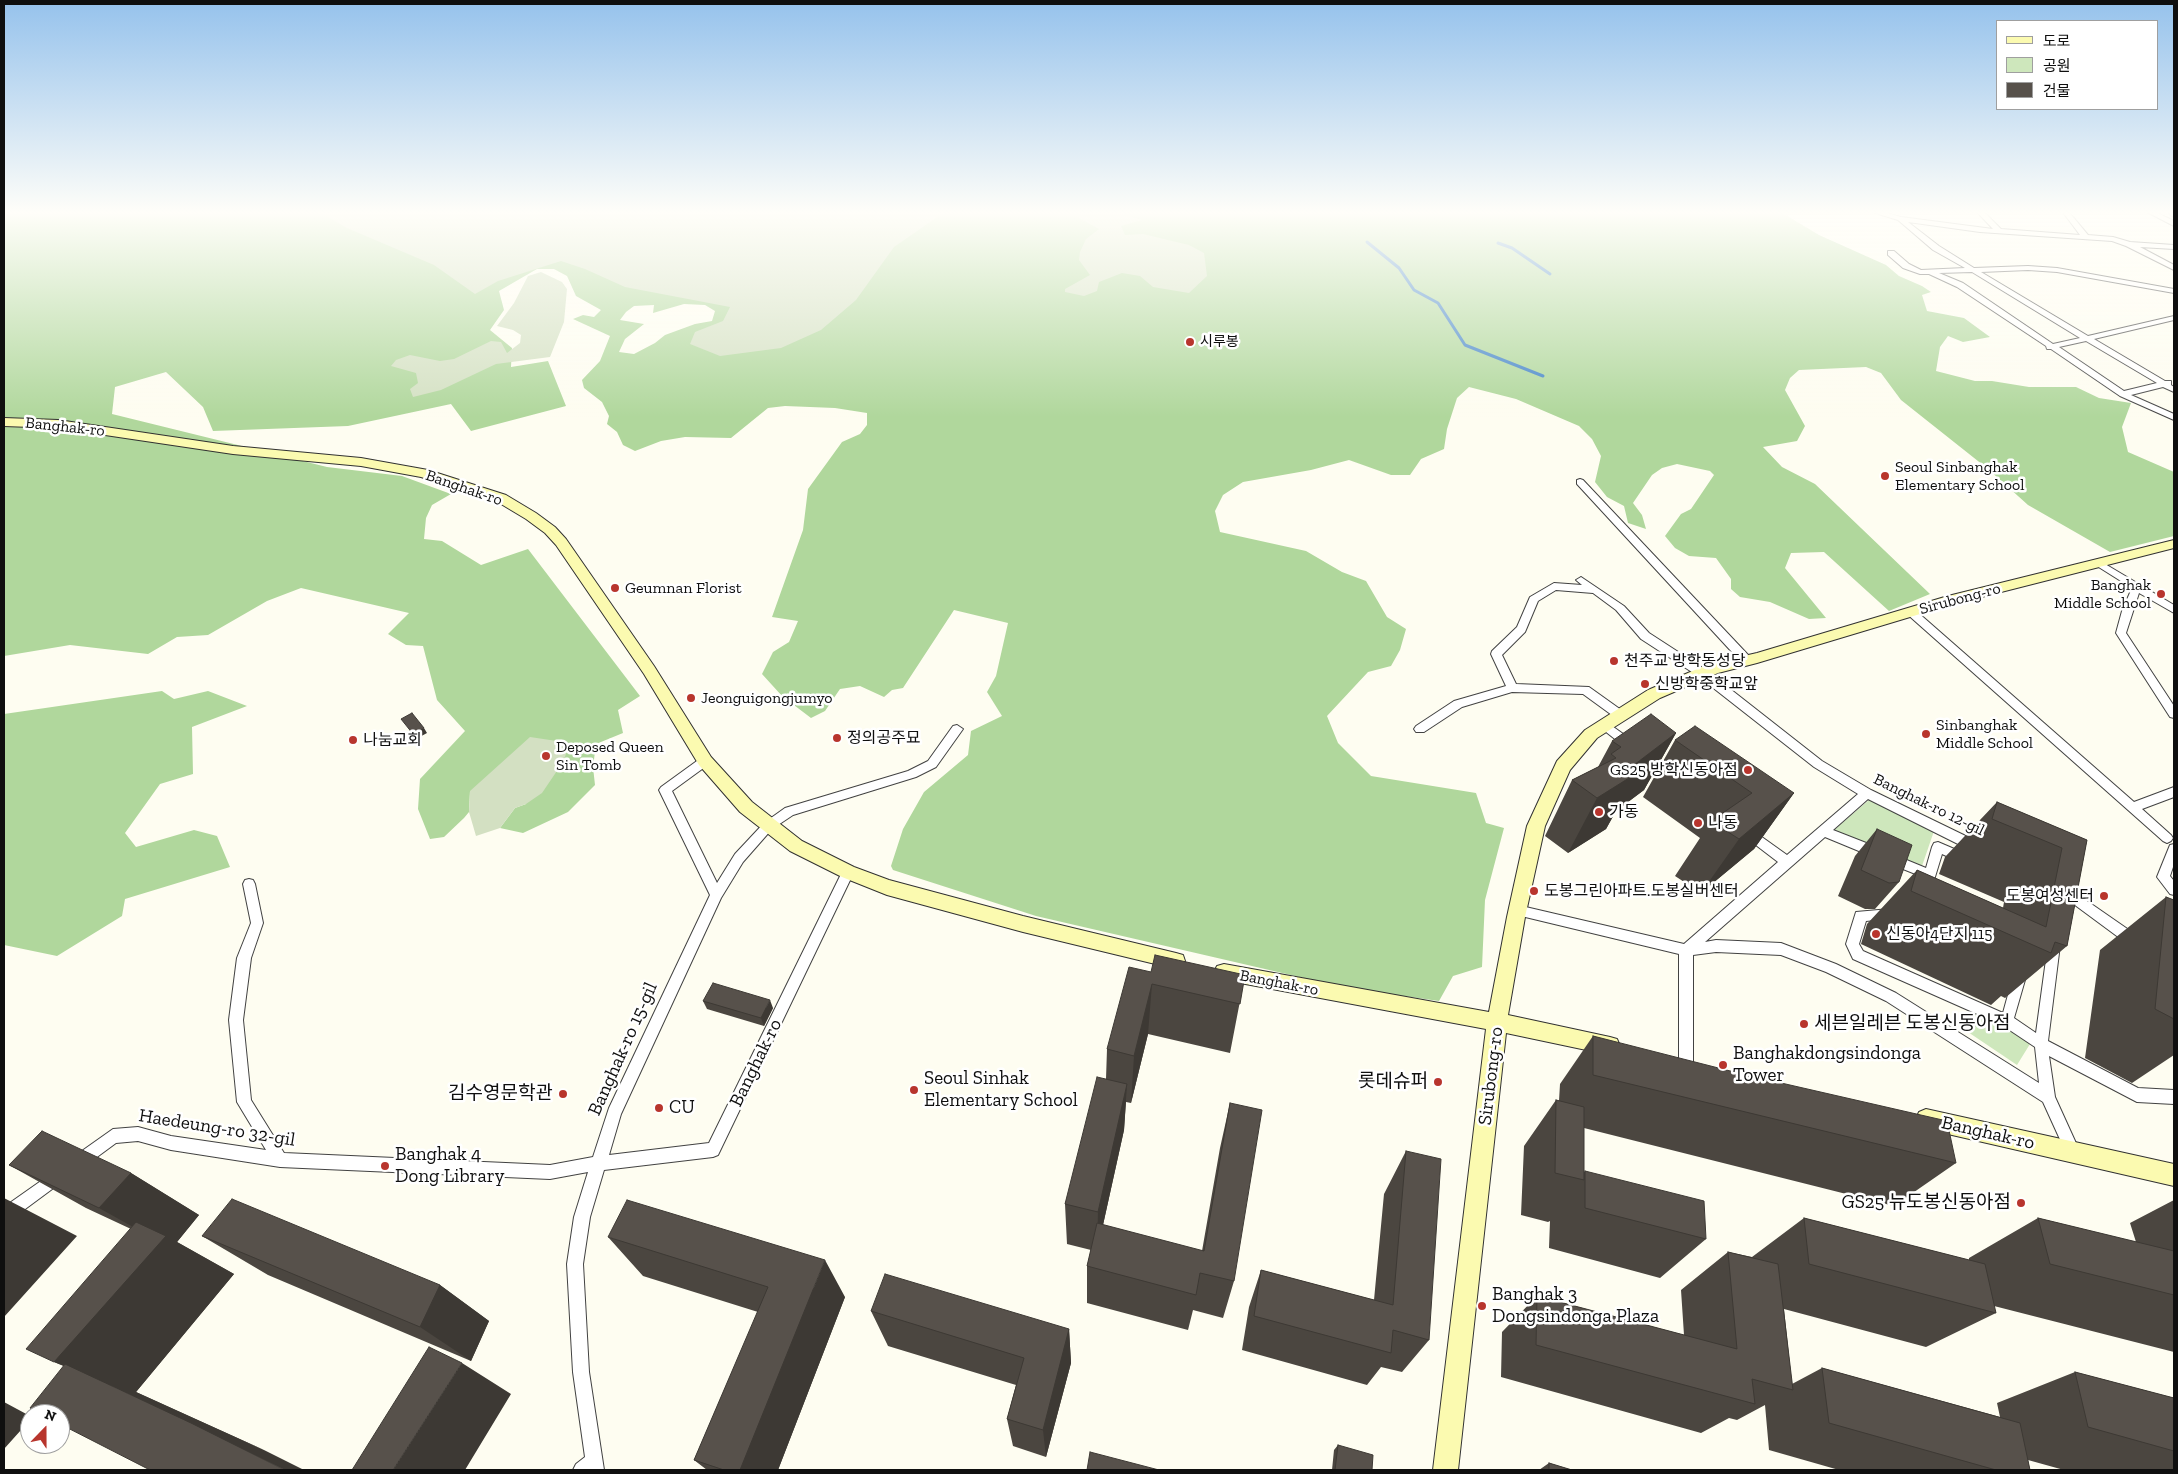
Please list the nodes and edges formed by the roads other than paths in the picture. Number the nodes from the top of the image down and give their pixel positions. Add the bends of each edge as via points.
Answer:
1 (1948, 280) edge
2 (1992, 280) edge
3 (2112, 280) edge
4 (2174, 291) edge
5 (2174, 318) edge
6 (2088, 337) junction
7 (2050, 346) junction
8 (2174, 381) edge
9 (2164, 384) junction
10 (2174, 390) edge
11 (2123, 394) junction
12 (2174, 417) edge
13 (4, 422) edge
14 (1580, 482) dead end
15 (2174, 544) edge
16 (2100, 564) junction
17 (1581, 580) dead end
18 (2137, 587) junction
19 (1595, 590) junction
20 (2174, 610) edge
21 (1911, 612) junction
22 (1747, 661) junction
23 (1702, 673) junction
24 (1512, 688) junction
25 (2174, 714) edge
26 (1620, 715) junction
27 (1605, 725) junction
28 (1420, 729) dead end
29 (957, 730) dead end
30 (1636, 749) edge
31 (705, 761) junction
32 (2174, 792) edge
33 (1867, 793) junction
34 (2133, 807) junction
35 (768, 826) junction
36 (1740, 827) edge
37 (1824, 830) junction
38 (2173, 841) edge
39 (1982, 850) dead end
40 (1787, 862) junction
41 (1974, 863) dead end
42 (848, 872) junction
43 (1930, 874) junction
44 (249, 884) dead end
45 (2174, 890) edge
46 (716, 895) junction
47 (1922, 899) edge
48 (2059, 908) edge
49 (1517, 910) junction
50 (1900, 917) dead end
51 (2057, 927) edge
52 (2142, 947) dead end
53 (1686, 950) junction
54 (1190, 964) edge
55 (2021, 964) edge
56 (1208, 968) edge
57 (2008, 1021) junction
58 (1497, 1022) junction
59 (2041, 1044) junction
60 (1629, 1050) edge
61 (1686, 1062) edge
62 (2048, 1097) junction
63 (2174, 1097) edge
64 (1908, 1115) edge
65 (2073, 1152) junction
66 (280, 1160) junction
67 (599, 1163) junction
68 (2174, 1175) edge
69 (4, 1216) edge
70 (590, 1467) edge
71 (1445, 1470) edge

1 - 7 street
2 - 6 street
3 - 4 street
5 - 6 street
6 - 7 street
6 - 9 street
7 - 11 street
8 - 9 street
9 - 10 street
9 - 11 street
11 - 12 street
13 - 31 main road, Banghak-ro via 58,424 233,450 361,462 423,473 500,498 531,516 561,542 649,670
14 - 22 street
15 - 16 main road, Sirubong-ro
16 - 18 street
16 - 21 main road, Sirubong-ro
17 - 19 street
18 - 20 street
18 - 25 street via 2122,633
19 - 23 street via 1620,608 1645,636
19 - 24 street via 1554,586 1534,599 1521,629 1496,654
21 - 22 main road, Sirubong-ro
21 - 34 street
22 - 23 main road, Sirubong-ro
23 - 26 main road, Sirubong-ro via 1654,694
23 - 33 street, Banghak-ro 12-gil via 1818,764
24 - 26 street via 1585,690
24 - 28 street via 1458,704
26 - 27 main road, Sirubong-ro
27 - 30 street
27 - 49 main road, Sirubong-ro via 1591,734 1563,766 1536,826
29 - 35 street via 932,764 912,774 789,811
31 - 35 main road, Banghak-ro via 746,807
31 - 46 street via 665,790
32 - 34 street
33 - 37 street
33 - 39 street, Banghak-ro 12-gil
34 - 38 street
35 - 42 main road, Banghak-ro via 796,846
35 - 46 street, Banghak-ro 15-gil via 739,858
36 - 40 street
37 - 40 street
37 - 43 street
38 - 45 street via 2163,877
40 - 53 street
41 - 43 street via 1938,847
42 - 54 main road, Banghak-ro via 888,887 1023,924
42 - 67 street, Banghak-ro via 713,1150
43 - 47 street
44 - 66 street via 257,923 244,958 236,1020 244,1102
46 - 67 street, Banghak-ro 15-gil via 614,1113
48 - 52 street via 2057,886
49 - 53 street
49 - 58 main road, Sirubong-ro
50 - 57 street via 1893,914 1862,916 1852,944 1858,955
51 - 59 street
53 - 61 street
53 - 62 street via 1716,946 1781,949 1831,968 1890,997
55 - 57 street
56 - 58 main road, Banghak-ro via 1330,994
57 - 59 street
58 - 60 main road, Banghak-ro
58 - 71 main road, Sirubong-ro
59 - 62 street
59 - 63 street via 2137,1095
62 - 65 street
64 - 65 main road, Banghak-ro
65 - 68 main road, Banghak-ro
66 - 67 street, Haedeung-ro 32-gil via 550,1172
66 - 69 street, Haedeung-ro 32-gil via 171,1143 138,1134 113,1136
67 - 70 street, Banghak-ro 15-gil via 582,1217 575,1264

